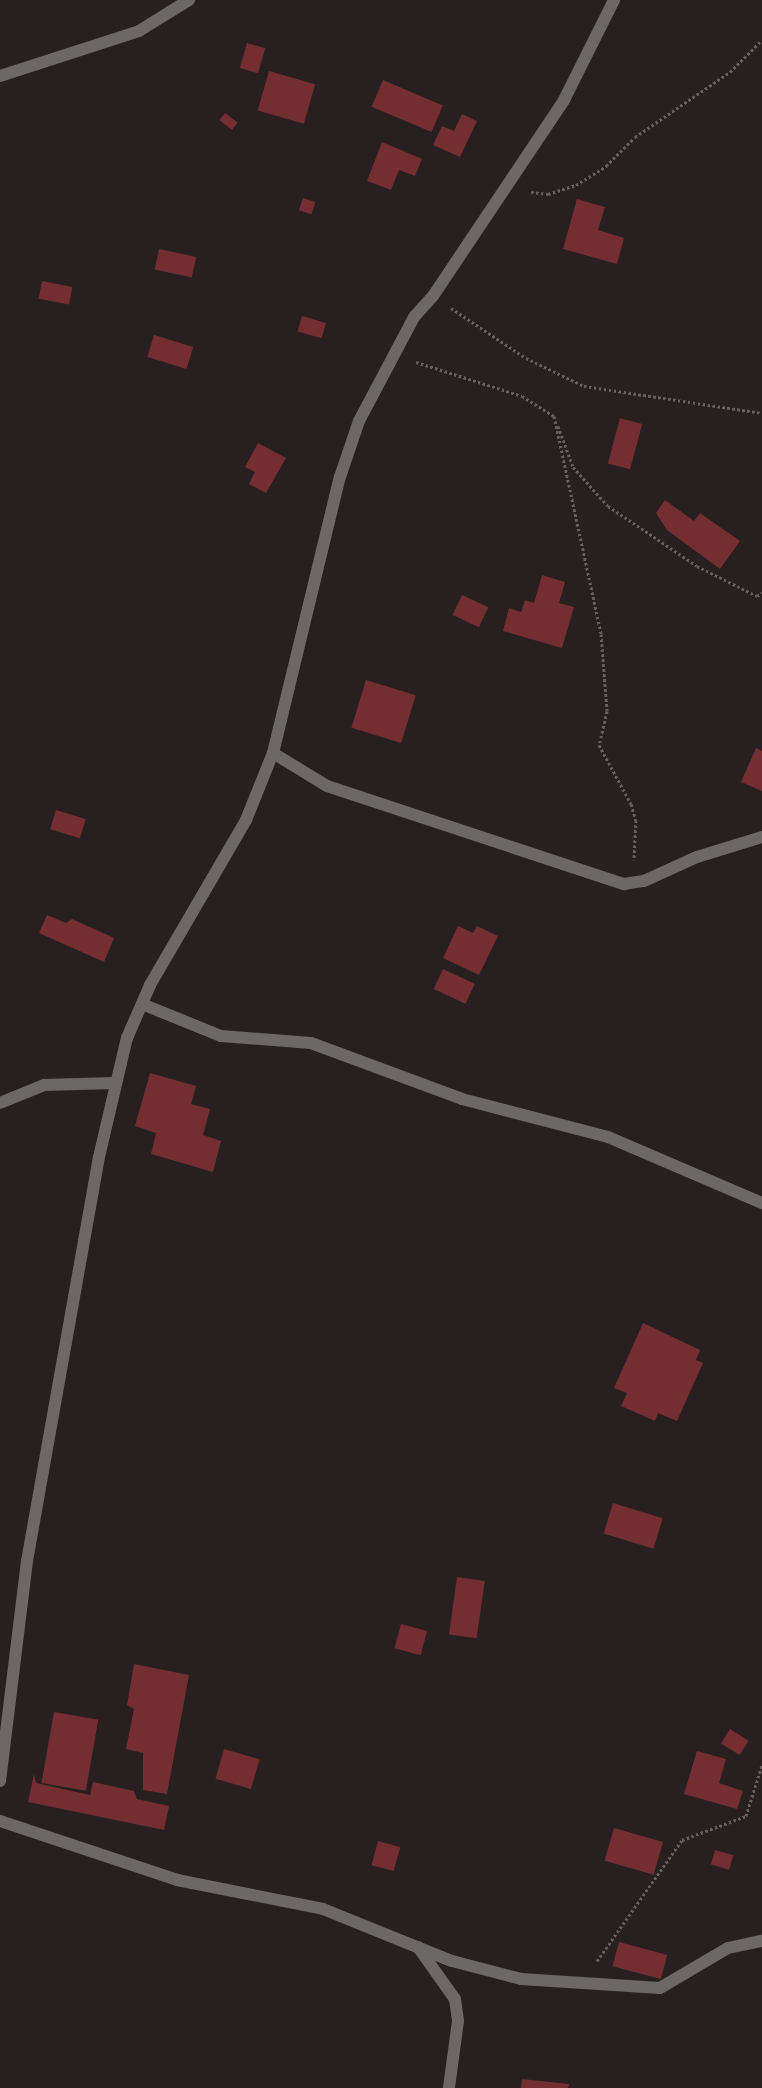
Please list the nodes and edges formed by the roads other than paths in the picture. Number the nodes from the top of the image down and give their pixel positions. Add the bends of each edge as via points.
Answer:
1 (189, 0) edge
2 (614, 0) edge
3 (0, 76) edge
4 (273, 753) junction
5 (762, 837) edge
6 (142, 1004) junction
7 (114, 1083) junction
8 (0, 1103) edge
9 (762, 1203) edge
10 (0, 1781) edge
11 (0, 1821) edge
12 (762, 1941) edge
13 (418, 1948) junction
14 (449, 2088) edge

1 - 3 street via 139,31
2 - 4 street via 564,100 391,354 359,421 340,477
4 - 5 street via 327,786 592,876 630,884
4 - 6 street via 246,820
6 - 7 street
6 - 9 street via 221,1036 311,1043 462,1099 608,1137
7 - 8 street via 44,1085
7 - 10 street via 27,1561
11 - 13 street via 177,1880 323,1909
12 - 13 street via 728,1948 660,1988 584,1980 521,1980 489,1974
13 - 14 street via 455,1999 458,2021

